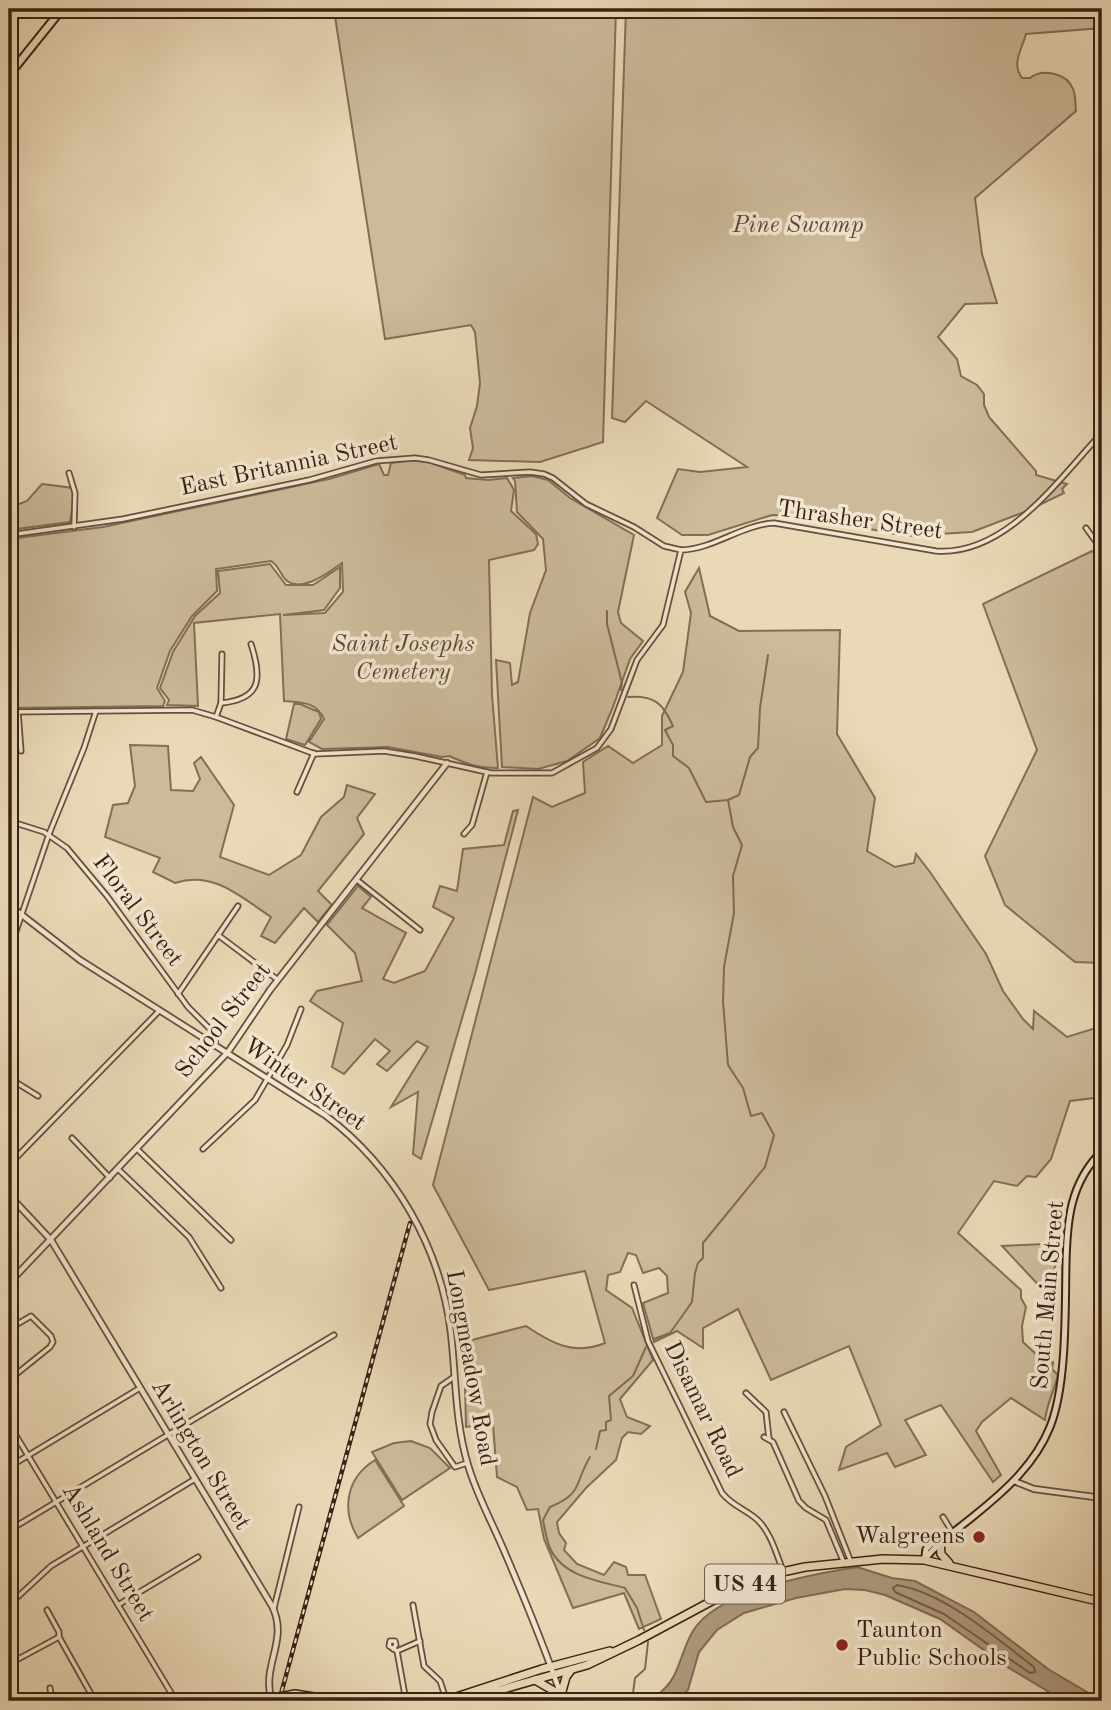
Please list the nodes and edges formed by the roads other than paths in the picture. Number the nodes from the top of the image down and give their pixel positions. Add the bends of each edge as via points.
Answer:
1 (62, 9) edge
2 (9, 75) edge
3 (1102, 433) edge
4 (69, 473) dead end
5 (74, 527) junction
6 (1086, 528) dead end
7 (9, 535) edge
8 (681, 550) junction
9 (1102, 550) edge
10 (251, 644) dead end
11 (222, 654) dead end
12 (221, 703) junction
13 (96, 710) junction
14 (9, 712) edge
15 (18, 712) junction
16 (216, 716) junction
17 (21, 751) dead end
18 (314, 753) junction
19 (447, 763) junction
20 (486, 772) junction
21 (297, 792) dead end
22 (9, 821) edge
23 (49, 834) junction
24 (464, 834) dead end
25 (356, 880) junction
26 (9, 905) edge
27 (238, 905) dead end
28 (22, 916) junction
29 (420, 930) dead end
30 (218, 935) junction
31 (9, 952) edge
32 (278, 980) junction
33 (178, 994) junction
34 (301, 1009) dead end
35 (159, 1011) junction
36 (215, 1046) junction
37 (228, 1052) junction
38 (9, 1077) edge
39 (267, 1078) junction
40 (37, 1096) dead end
41 (72, 1139) dead end
42 (137, 1149) junction
43 (202, 1149) dead end
44 (1102, 1151) edge
45 (9, 1165) edge
46 (118, 1169) junction
47 (110, 1178) junction
48 (9, 1195) edge
49 (416, 1223) joint
50 (51, 1240) junction
51 (230, 1240) dead end
52 (9, 1282) edge
53 (634, 1285) dead end
54 (221, 1288) dead end
55 (9, 1329) edge
56 (334, 1335) dead end
57 (454, 1377) junction
58 (9, 1381) edge
59 (140, 1388) junction
60 (746, 1393) dead end
61 (785, 1412) dead end
62 (9, 1424) edge
63 (167, 1434) junction
64 (764, 1437) dead end
65 (769, 1439) junction
66 (29, 1455) junction
67 (467, 1463) junction
68 (9, 1467) edge
69 (195, 1479) junction
70 (1014, 1481) junction
71 (1102, 1498) edge
72 (55, 1502) junction
73 (299, 1507) dead end
74 (943, 1517) dead end
75 (967, 1521) junction
76 (9, 1527) edge
77 (951, 1530) junction
78 (940, 1541) junction
79 (82, 1546) junction
80 (198, 1556) dead end
81 (924, 1560) junction
82 (848, 1562) junction
83 (956, 1567) junction
84 (783, 1571) junction
85 (1102, 1602) edge
86 (9, 1605) edge
87 (118, 1605) junction
88 (413, 1605) dead end
89 (274, 1610) junction
90 (47, 1611) dead end
91 (59, 1637) junction
92 (420, 1641) junction
93 (615, 1651) junction
94 (9, 1664) edge
95 (572, 1669) junction
96 (552, 1671) junction
97 (534, 1680) junction
98 (50, 1688) dead end
99 (471, 1694) junction
100 (271, 1698) junction
101 (562, 1698) edge
102 (94, 1700) edge
103 (52, 1701) edge
104 (80, 1701) edge
105 (176, 1701) edge
106 (259, 1701) edge
107 (338, 1701) edge
108 (406, 1701) edge
109 (445, 1701) edge

1 - 2 main road
3 - 8 street, Thrasher Street via 1021,519 962,550 936,551 774,523
4 - 5 street via 75,493
5 - 7 street, East Britannia Street
5 - 8 street, East Britannia Street via 309,480 376,461 415,458 481,475 544,474 586,504 664,546
6 - 9 street
8 - 20 street via 663,625 637,660 602,744 552,773
10 - 12 street via 256,685 244,698
11 - 12 street
12 - 16 street
13 - 15 street
13 - 16 street via 186,710
13 - 23 street
14 - 15 street
15 - 17 street
16 - 18 street
18 - 19 street via 384,751
18 - 21 street
19 - 20 street
19 - 25 street, School Street
20 - 24 street via 472,825
22 - 23 street, Floral Street
23 - 28 street
23 - 33 street, Floral Street via 89,873
25 - 29 street
25 - 32 street, School Street
26 - 28 street, Winter Street
27 - 30 street
28 - 31 street
28 - 35 street, Winter Street
30 - 32 street
30 - 33 street
32 - 37 street, School Street
33 - 36 street, Floral Street via 216,1035
34 - 39 street
35 - 36 street, Winter Street
35 - 45 street
36 - 37 street, Winter Street
37 - 39 street, Winter Street
37 - 42 street, School Street
38 - 40 street
39 - 43 street via 251,1105
39 - 49 street, Winter Street via 355,1140 396,1188
41 - 47 street
42 - 46 street, School Street
42 - 51 street
44 - 70 main road, South Main Street via 1082,1177 1069,1215 1056,1409 1045,1437
46 - 47 street, School Street
46 - 54 street via 189,1237
47 - 50 street, School Street
48 - 50 street, Arlington Street
49 - 57 street, Longmeadow Road via 444,1295
50 - 52 street, School Street
50 - 59 street, Arlington Street
53 - 84 street, Disamar Road via 648,1341 722,1493 762,1524
55 - 58 street via 31,1316 53,1342
56 - 63 street
57 - 67 street, Longmeadow Road
57 - 67 street via 441,1386 430,1424 455,1466
59 - 63 street, Arlington Street
59 - 66 street
60 - 65 street via 766,1412
61 - 82 street via 825,1496
62 - 66 street, Ashland Street
63 - 69 street, Arlington Street
63 - 72 street
64 - 65 street
65 - 82 street via 799,1501 827,1520
66 - 68 street
66 - 72 street, Ashland Street
67 - 96 street, Longmeadow Road
69 - 79 street
69 - 89 street, Arlington Street
70 - 71 street via 1034,1489
70 - 75 main road, South Main Street
72 - 76 street
72 - 79 street, Ashland Street
73 - 89 street
74 - 77 street
75 - 77 main road
75 - 78 main road
77 - 81 main road via 929,1546
78 - 81 main road
78 - 83 highway via 942,1557
79 - 86 street via 40,1575
79 - 87 street, Ashland Street
80 - 87 street
81 - 82 highway, US 44
81 - 83 highway, US 44
82 - 84 highway, US 44
83 - 85 highway, US 44
84 - 93 highway, US 44 via 738,1587
87 - 105 street, Ashland Street
88 - 92 street
89 - 100 street, Arlington Street via 279,1636 268,1682
90 - 91 street
91 - 94 street
91 - 102 street
92 - 108 street via 395,1650
92 - 109 street via 424,1666 440,1681
93 - 95 highway, US 44
93 - 96 highway, US 44
95 - 96 highway, US 44
95 - 101 highway
96 - 97 highway, US 44
96 - 99 highway, US 44
96 - 101 street, Longmeadow Road
97 - 99 highway, US 44
97 - 101 highway
98 - 103 street
99 - 109 highway, US 44
100 - 106 highway
100 - 107 highway via 304,1695
102 - 104 street

